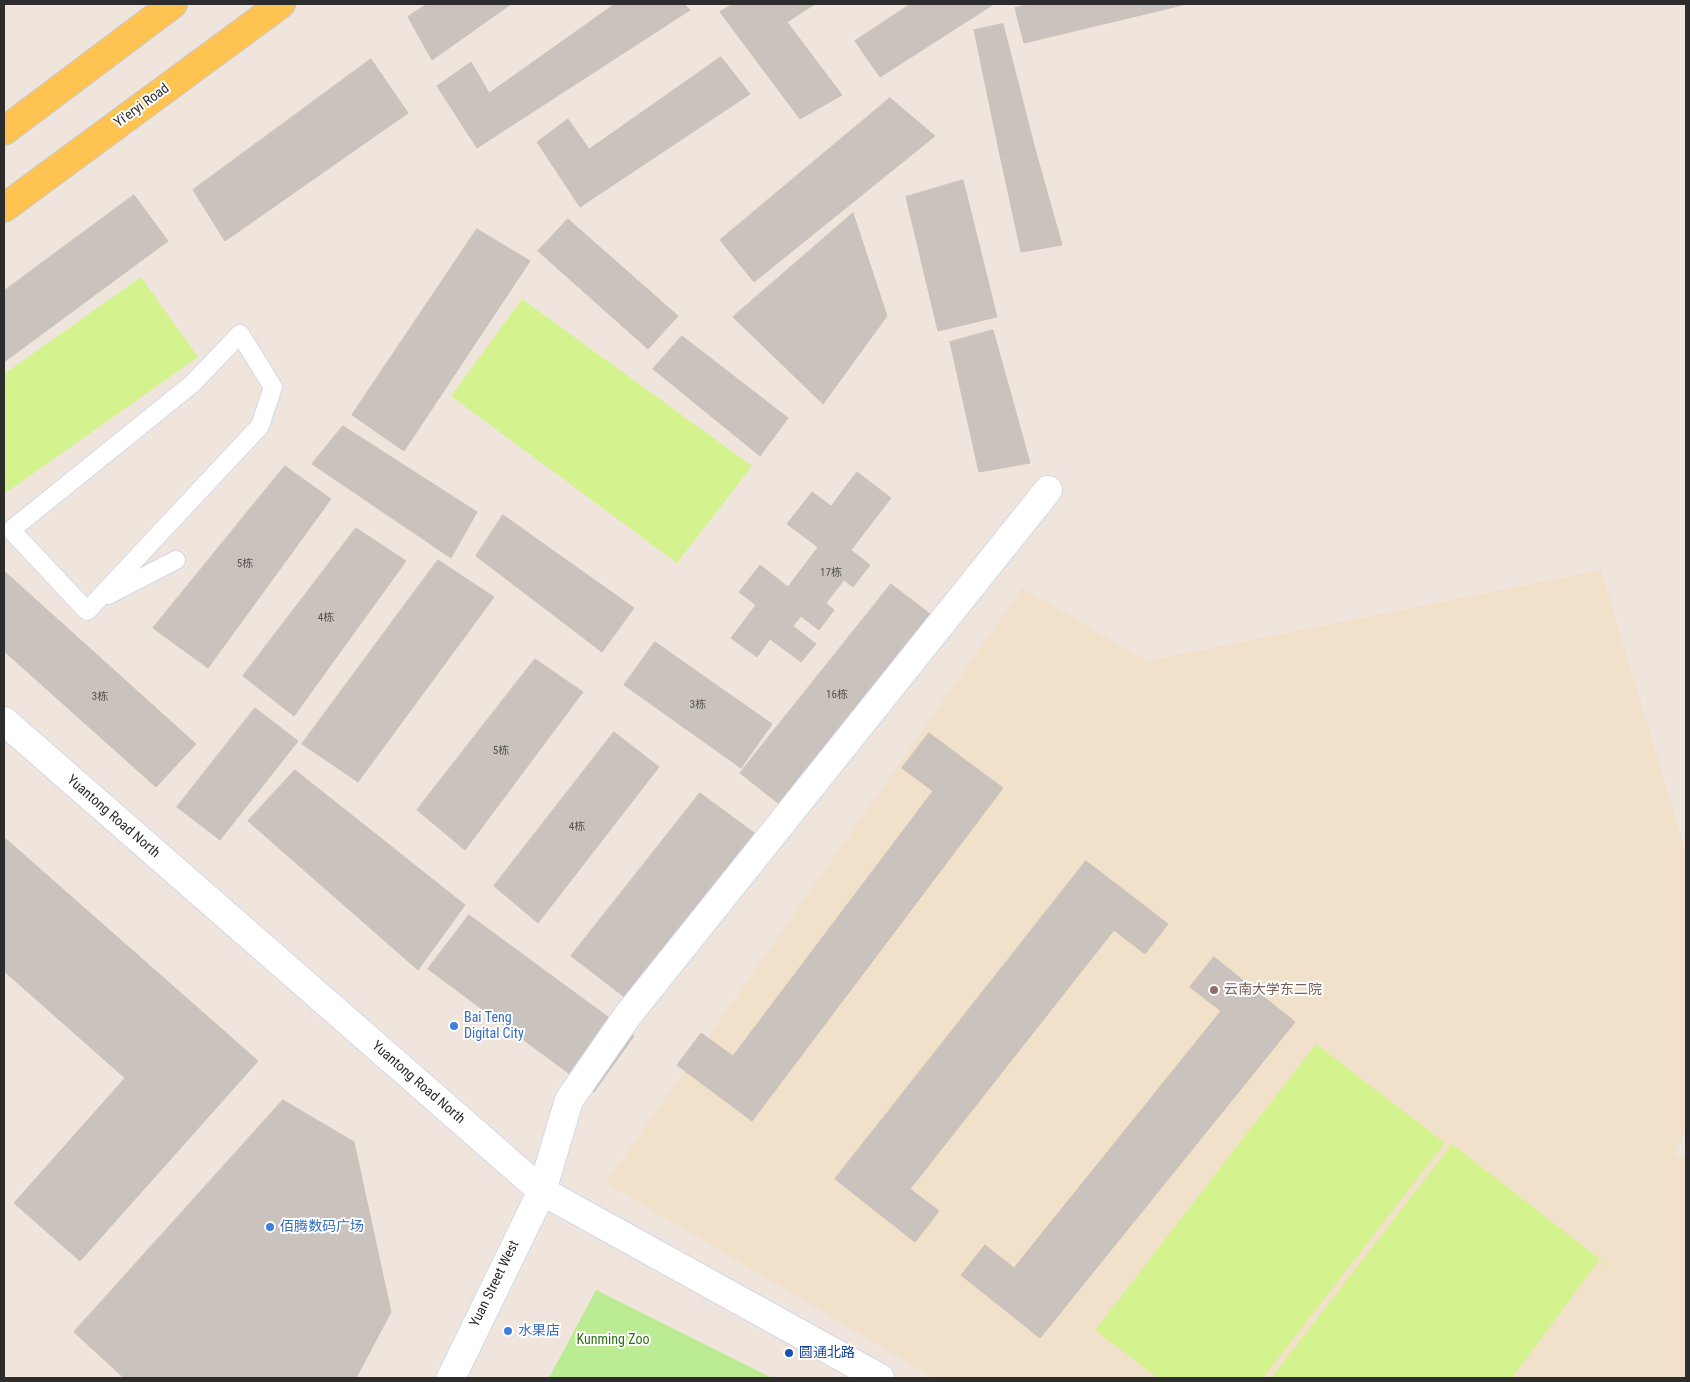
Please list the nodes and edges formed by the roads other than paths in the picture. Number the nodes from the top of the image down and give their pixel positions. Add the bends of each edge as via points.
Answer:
1 (173, 4) edge
2 (281, 4) edge
3 (4, 131) edge
4 (4, 208) edge
5 (1048, 490) dead end
6 (176, 560) dead end
7 (96, 601) junction
8 (4, 721) edge
9 (542, 1190) junction
10 (850, 1371) edge
11 (451, 1378) edge
12 (880, 1378) edge

1 - 3 main road
2 - 4 main road, Yi'eryi Road
5 - 9 main road, Yuan Street West via 628,1015 569,1100
6 - 7 lane
7 - 7 lane via 260,426 273,387 240,334 192,384 11,530 86,611
8 - 9 main road, Yuantong Road North
9 - 10 main road, Yuantong Road North
9 - 11 main road, Yuan Street West
10 - 12 main road, Yuantong Road North

